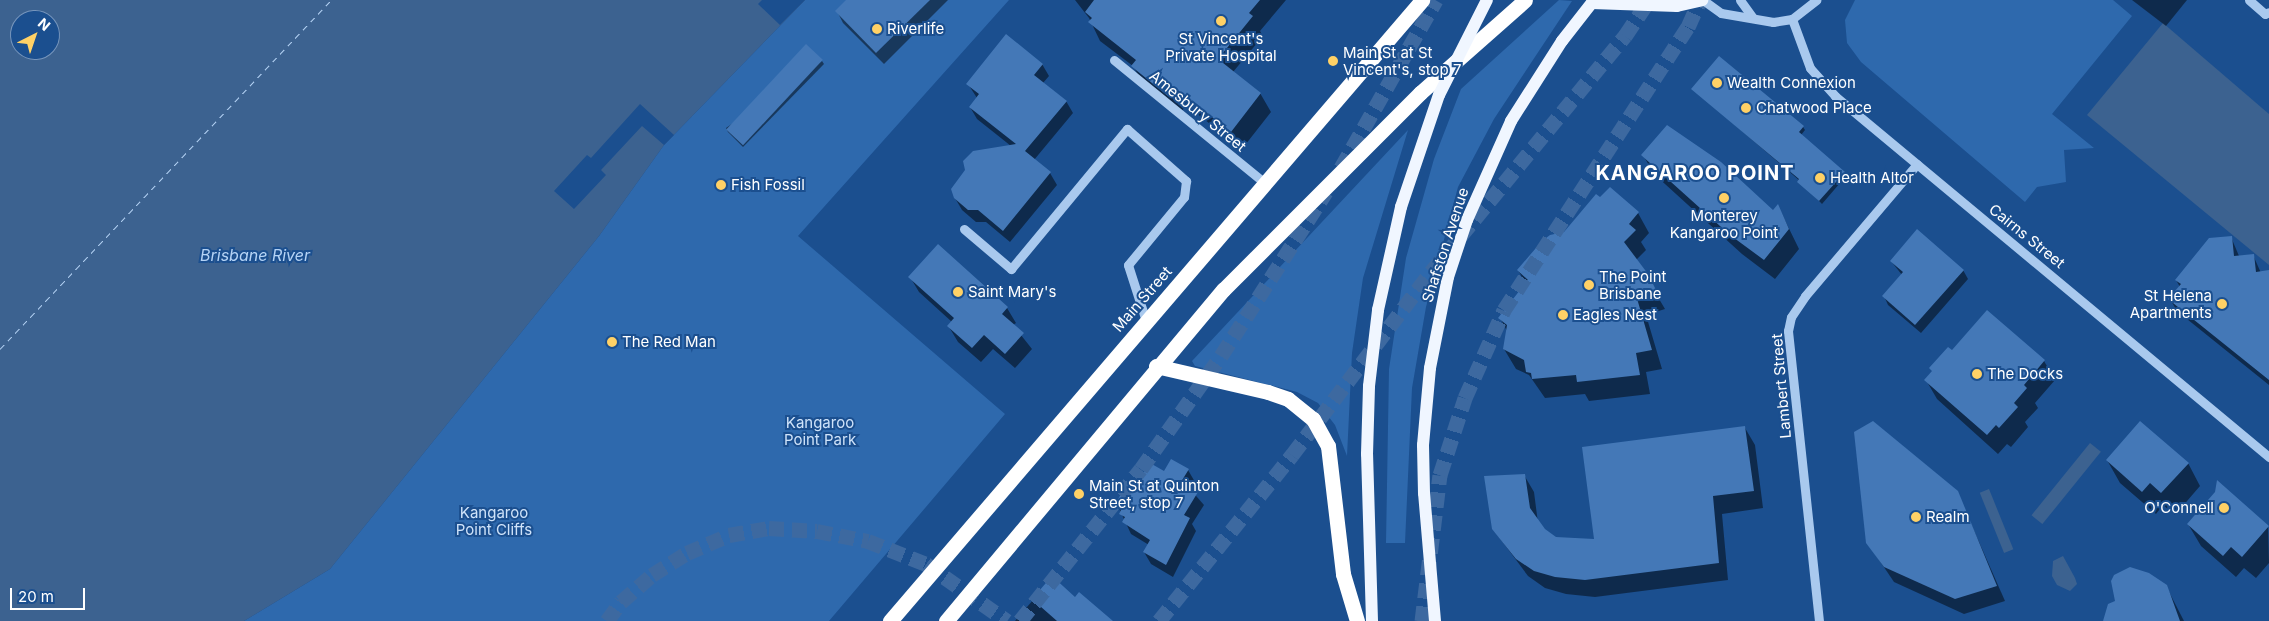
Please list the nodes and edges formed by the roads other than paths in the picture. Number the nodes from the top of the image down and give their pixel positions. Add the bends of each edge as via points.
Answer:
1 (1422, 0) edge
2 (1488, 0) edge
3 (1525, 0) edge
4 (1703, 0) edge
5 (1740, 0) edge
6 (1816, 0) edge
7 (2249, 0) edge
8 (1593, 1) edge
9 (2269, 12) edge
10 (1754, 18) junction
11 (1792, 19) junction
12 (1114, 60) dead end
13 (1917, 164) junction
14 (1265, 182) junction
15 (964, 228) dead end
16 (1146, 321) junction
17 (1156, 366) junction
18 (2269, 457) edge
19 (890, 621) edge
20 (946, 621) edge
21 (1357, 621) edge
22 (1372, 621) edge
23 (1435, 621) edge
24 (1819, 621) edge

1 - 14 highway, Main Street
2 - 22 main road, bridge via 1439,95 1401,207 1378,310 1369,386 1367,454
3 - 17 highway via 1420,93 1223,290
4 - 8 main road via 1677,6
4 - 10 street via 1721,13
5 - 10 street
6 - 11 street
7 - 9 street via 2265,14
8 - 23 main road, Shafston Avenue via 1562,40 1511,122 1467,220 1448,277 1430,368 1423,445
10 - 11 street via 1773,22
11 - 13 street, Cairns Street via 1810,68 1820,80
12 - 14 street, Amesbury Street
13 - 18 street, Cairns Street
13 - 24 street, Lambert Street via 1804,296 1791,317 1788,331
14 - 16 highway, Main Street
15 - 16 street via 1011,269 1127,129 1186,181 1184,197 1128,265
16 - 19 highway, Main Street
17 - 20 highway
17 - 21 highway via 1268,392 1288,399 1313,419 1328,446 1343,574

